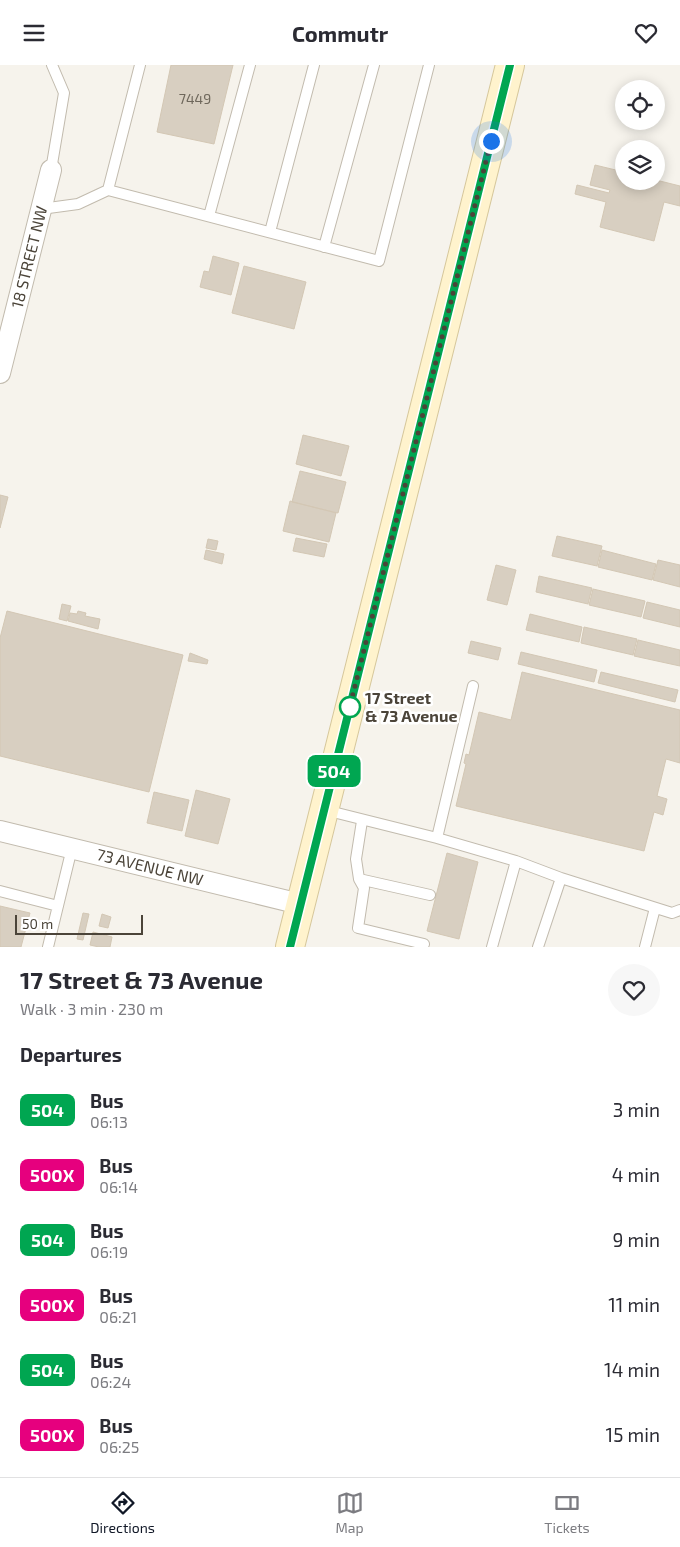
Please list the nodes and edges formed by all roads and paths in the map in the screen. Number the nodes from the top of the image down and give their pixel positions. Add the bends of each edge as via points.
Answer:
1 (52, 65) edge
2 (140, 65) edge
3 (250, 65) edge
4 (314, 65) edge
5 (374, 65) edge
6 (429, 65) edge
7 (510, 65) edge
8 (51, 170) joint
9 (108, 189) junction
10 (41, 209) junction
11 (209, 216) junction
12 (270, 232) junction
13 (324, 247) junction
14 (0, 373) edge
15 (473, 686) dead end
16 (324, 810) junction
17 (362, 821) junction
18 (0, 831) edge
19 (437, 838) junction
20 (72, 848) junction
21 (516, 861) junction
22 (561, 878) junction
23 (359, 879) junction
24 (0, 891) edge
25 (430, 895) dead end
26 (300, 903) junction
27 (58, 906) junction
28 (656, 908) junction
29 (680, 910) edge
30 (424, 944) dead end
31 (48, 947) edge
32 (290, 947) edge
33 (492, 947) edge
34 (538, 947) edge
35 (646, 947) edge

1 - 8 lane via 64,93
2 - 9 lane
3 - 11 lane
4 - 12 lane
5 - 13 lane
6 - 13 lane via 379,261
7 - 16 main road
8 - 10 street, 18 STREET NW
9 - 10 lane via 78,204
9 - 11 lane
10 - 14 street, 18 STREET NW
11 - 12 lane
12 - 13 lane
15 - 19 lane
16 - 17 lane
16 - 26 main road
17 - 19 lane
17 - 23 lane via 356,859
18 - 20 street, 73 AVENUE NW
19 - 21 lane
20 - 26 street, 73 AVENUE NW
20 - 27 lane
21 - 22 lane
21 - 33 lane
22 - 28 lane
22 - 34 lane
23 - 25 lane
23 - 30 lane via 364,888 358,927
24 - 27 lane
26 - 32 main road
27 - 31 lane
28 - 29 lane via 672,913
28 - 35 lane

